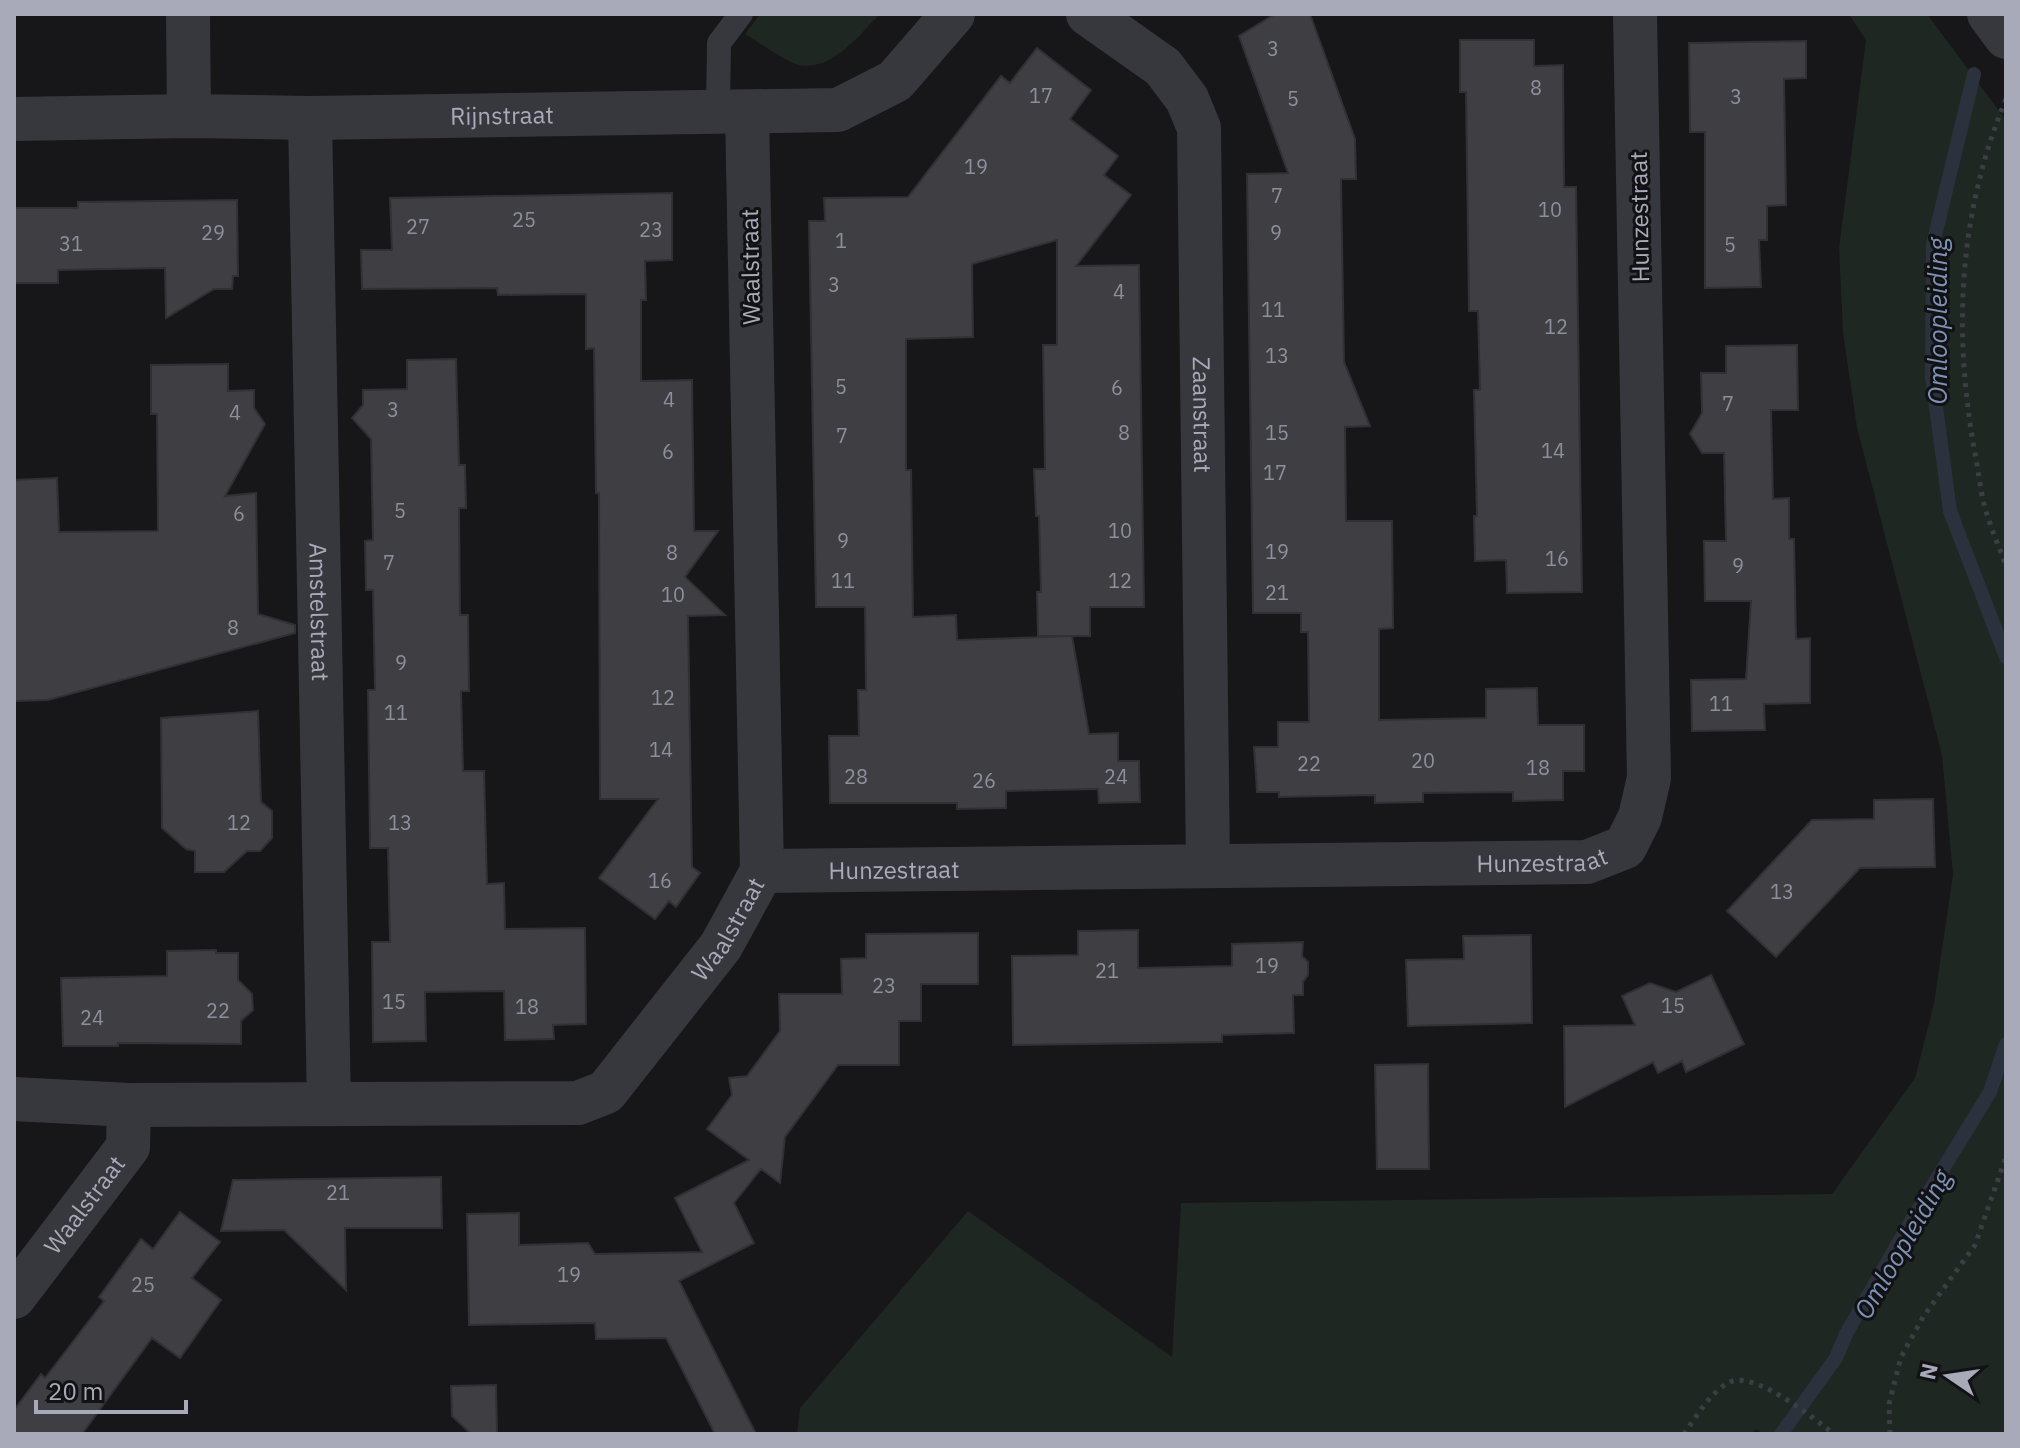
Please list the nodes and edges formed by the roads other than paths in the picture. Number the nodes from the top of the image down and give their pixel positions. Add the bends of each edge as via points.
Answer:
1 (188, 14) edge
2 (741, 14) edge
3 (953, 14) edge
4 (1088, 14) edge
5 (1635, 14) edge
6 (732, 112) junction
7 (189, 116) junction
8 (310, 118) junction
9 (14, 119) edge
10 (1208, 865) junction
11 (762, 871) junction
12 (14, 1099) edge
13 (329, 1104) junction
14 (129, 1105) junction
15 (14, 1297) edge

1 - 7 street
2 - 6 lane via 719,43
3 - 6 street, Rijnstraat via 895,81 863,99 838,110
4 - 10 street, Zaanstraat via 1163,67 1187,99 1199,128
5 - 10 street, Hunzestraat via 1649,778 1640,817 1625,847 1587,862
6 - 8 street, Rijnstraat
6 - 11 street, Waalstraat
7 - 8 street, Rijnstraat
7 - 9 street, Rijnstraat
8 - 13 street, Amstelstraat
10 - 11 street, Hunzestraat
11 - 13 street, Waalstraat via 721,946 606,1092 578,1103
12 - 14 street, Waalstraat
13 - 14 street, Waalstraat
14 - 15 street, Waalstraat via 128,1147

